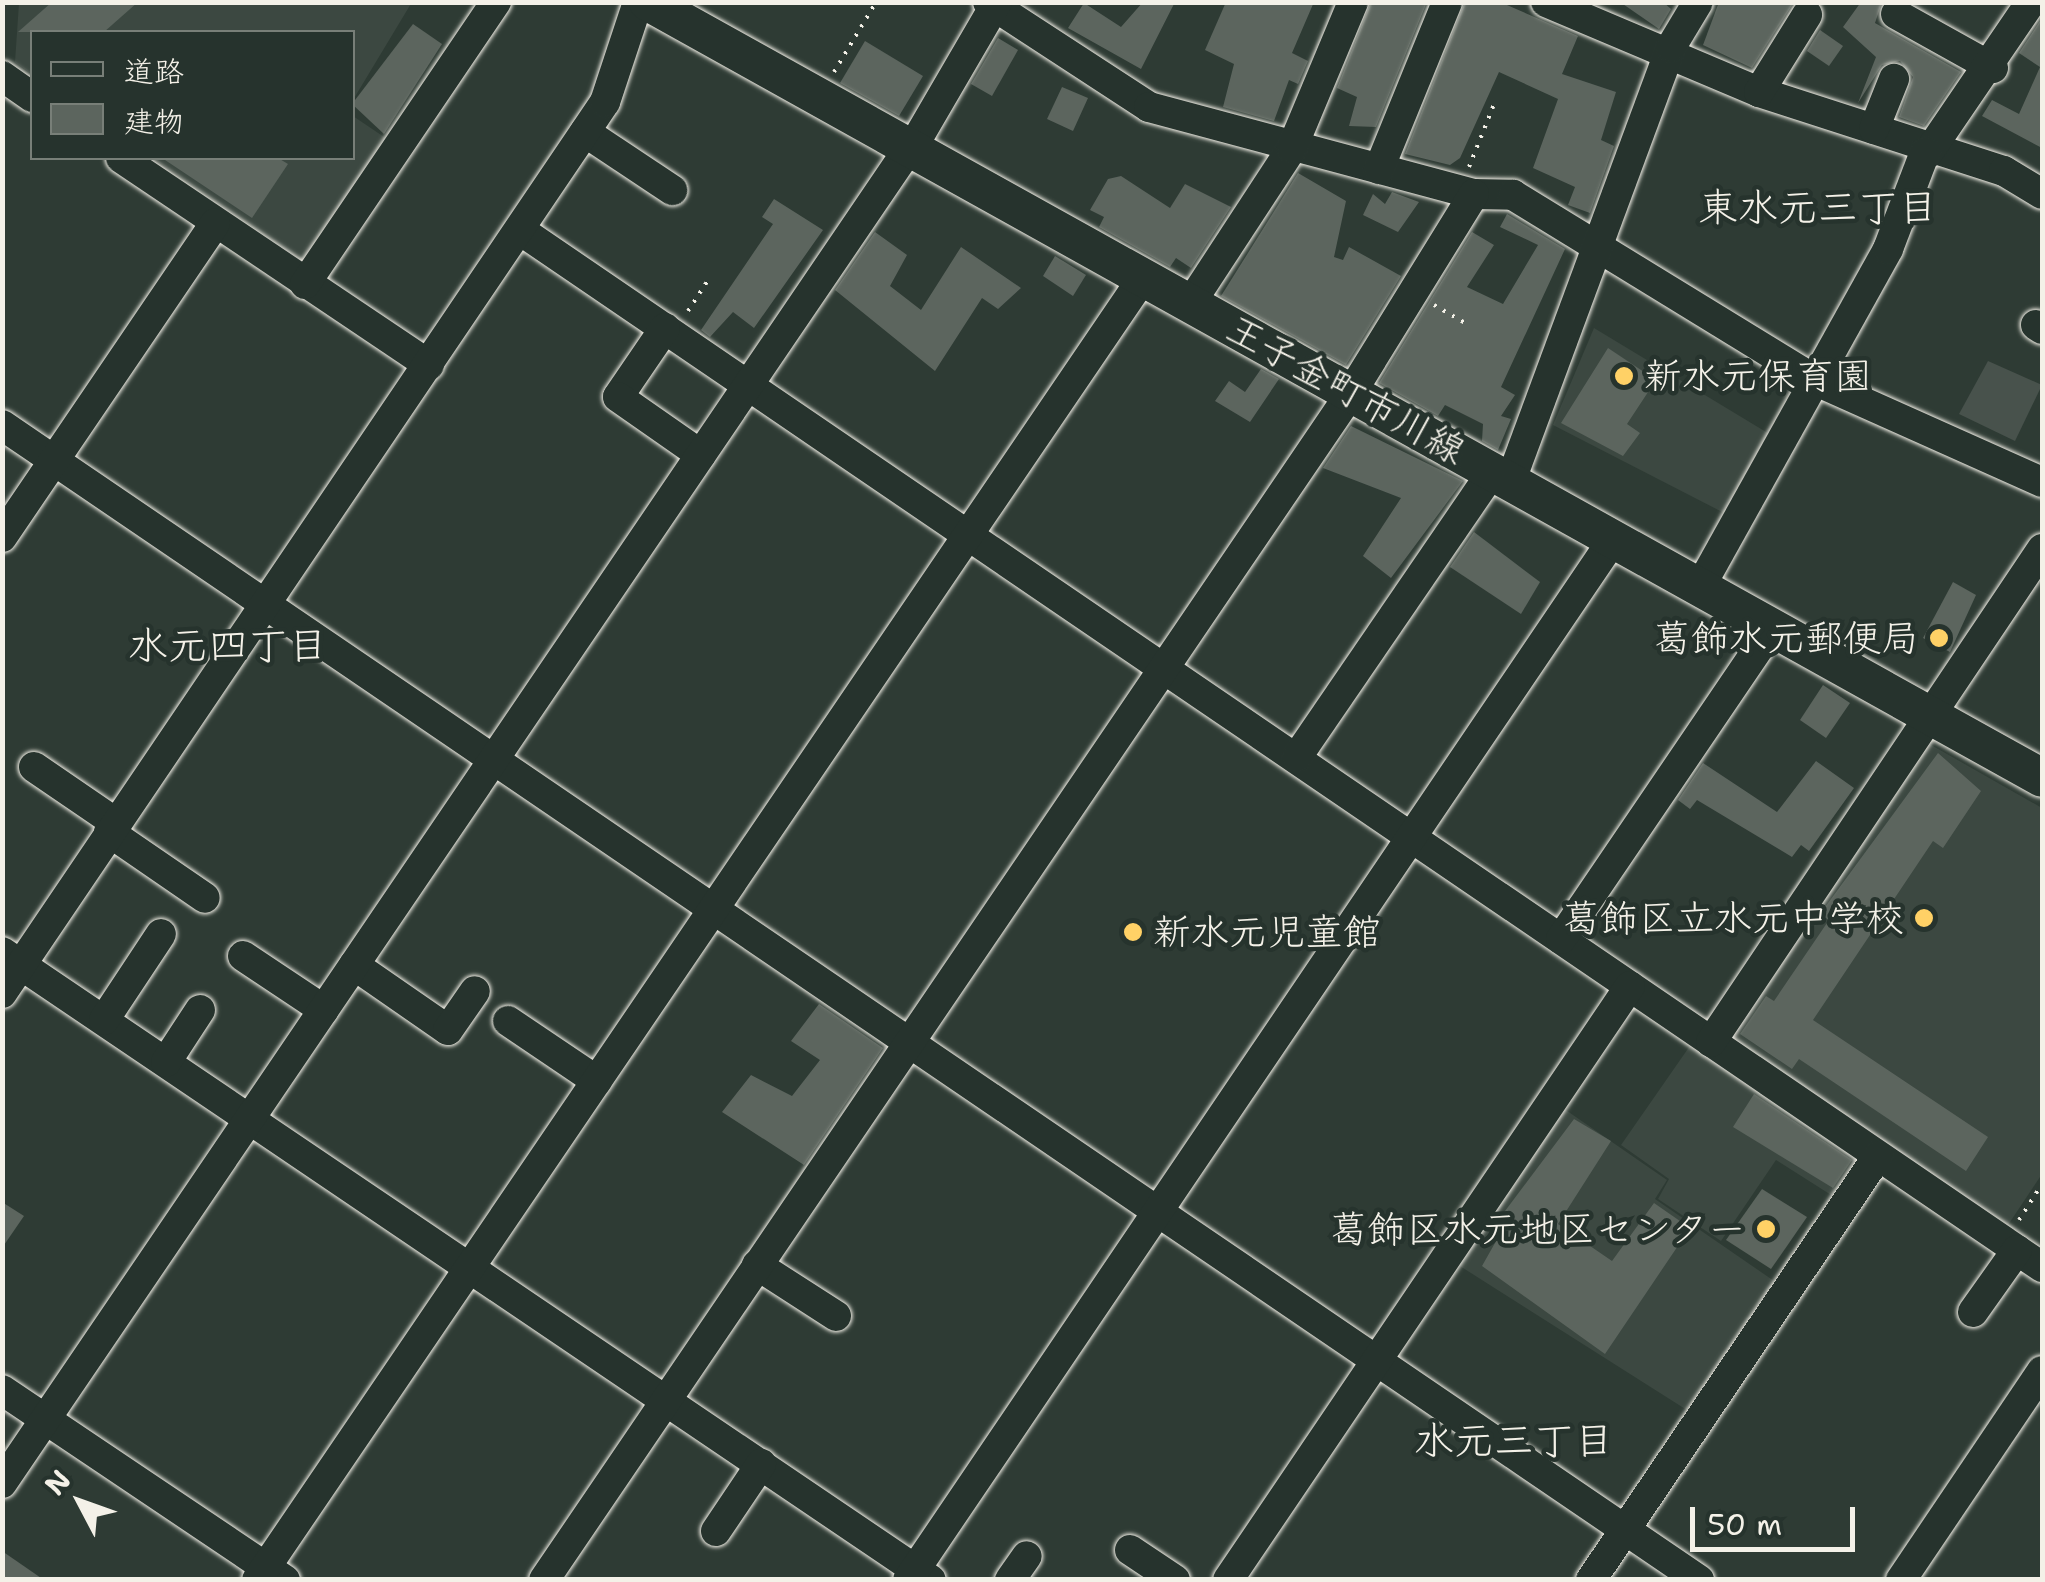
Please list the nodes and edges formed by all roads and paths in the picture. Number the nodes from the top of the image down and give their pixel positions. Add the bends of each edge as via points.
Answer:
1 (496, 2) edge
2 (638, 2) edge
3 (648, 2) edge
4 (876, 2) edge
5 (1353, 2) edge
6 (1447, 2) edge
7 (1546, 2) edge
8 (1698, 2) edge
9 (2031, 2) edge
10 (993, 4) edge
11 (1807, 14) dead end
12 (1896, 14) dead end
13 (1670, 47) junction
14 (1992, 68) junction
15 (2, 76) edge
16 (1894, 79) dead end
17 (1759, 92) junction
18 (815, 94) junction
19 (30, 96) edge
20 (1496, 99) dead end
21 (1874, 129) junction
22 (585, 132) junction
23 (911, 148) junction
24 (1292, 148) junction
25 (1927, 152) junction
26 (124, 160) edge
27 (1379, 169) junction
28 (672, 190) dead end
29 (1468, 192) junction
30 (2042, 194) edge
31 (216, 222) junction
32 (520, 230) junction
33 (1598, 244) junction
34 (1143, 278) junction
35 (709, 279) dead end
36 (305, 284) junction
37 (1413, 293) junction
38 (1190, 304) junction
39 (1465, 323) dead end
40 (672, 326) junction
41 (429, 365) junction
42 (1816, 381) junction
43 (747, 386) junction
44 (1352, 392) junction
45 (2, 426) edge
46 (701, 455) junction
47 (54, 461) junction
48 (1502, 475) junction
49 (2042, 482) edge
50 (968, 534) junction
51 (2, 536) edge
52 (1614, 538) junction
53 (2042, 550) edge
54 (1700, 588) junction
55 (266, 604) junction
56 (1773, 628) junction
57 (1163, 668) junction
58 (1931, 717) junction
59 (1297, 757) junction
60 (494, 759) junction
61 (34, 766) dead end
62 (2042, 778) edge
63 (112, 828) junction
64 (1412, 837) junction
65 (205, 898) dead end
66 (714, 908) junction
67 (161, 934) dead end
68 (1562, 939) junction
69 (242, 956) dead end
70 (12, 958) edge
71 (354, 965) junction
72 (1630, 986) junction
73 (475, 992) dead end
74 (2, 993) edge
75 (200, 1010) dead end
76 (324, 1010) junction
77 (104, 1020) junction
78 (508, 1021) dead end
79 (908, 1042) junction
80 (1712, 1042) junction
81 (166, 1062) junction
82 (597, 1080) junction
83 (249, 1118) junction
84 (1878, 1156) junction
85 (2042, 1184) edge
86 (1160, 1210) junction
87 (2023, 1250) edge
88 (758, 1265) junction
89 (469, 1268) junction
90 (1973, 1312) dead end
91 (836, 1316) dead end
92 (1378, 1359) junction
93 (2042, 1371) edge
94 (2, 1390) edge
95 (666, 1400) junction
96 (46, 1419) junction
97 (761, 1464) junction
98 (2, 1482) edge
99 (1625, 1530) junction
100 (716, 1531) dead end
101 (1130, 1550) dead end
102 (270, 1575) edge
103 (918, 1576) edge
104 (544, 1580) edge
105 (1175, 1580) edge
106 (1228, 1580) edge
107 (1591, 1580) edge
108 (1699, 1580) edge
109 (1900, 1580) edge

1 - 36 street
2 - 22 street via 605,102
3 - 18 main road, 王子金町市川線
4 - 18 path
5 - 24 street
6 - 27 street
7 - 13 street
8 - 13 street
9 - 14 street
10 - 23 street
10 - 24 street via 1150,107
11 - 17 street
12 - 14 street
13 - 17 street
13 - 33 street
14 - 25 street
15 - 19 street
16 - 21 street
17 - 21 street
18 - 23 main road, 王子金町市川線
20 - 29 path
21 - 25 street
22 - 28 street
22 - 32 street
23 - 34 main road, 王子金町市川線
23 - 43 street
24 - 27 street
24 - 38 street
25 - 30 street via 2004,170
25 - 42 street via 1888,249
26 - 31 street
27 - 29 street
29 - 33 street via 1513,196
29 - 37 street
31 - 36 street
31 - 47 street
32 - 40 street
32 - 41 street
33 - 42 street
33 - 48 street
34 - 38 main road, 王子金町市川線
34 - 50 street
35 - 40 path
36 - 41 street
37 - 39 path
37 - 44 street
38 - 44 main road, 王子金町市川線
40 - 43 street
40 - 46 street via 618,397
41 - 55 street
42 - 49 street
42 - 54 street
43 - 46 street
43 - 50 street
44 - 48 main road, 王子金町市川線
44 - 57 street
45 - 47 street
46 - 60 street
47 - 51 street
47 - 55 street
48 - 52 main road, 王子金町市川線
48 - 59 street
50 - 57 street
50 - 66 street
52 - 54 main road, 王子金町市川線
52 - 64 street
53 - 58 street
54 - 56 main road, 王子金町市川線
55 - 60 street
55 - 63 street
56 - 58 main road, 王子金町市川線
56 - 68 street
57 - 59 street
57 - 79 street
58 - 62 main road, 王子金町市川線
58 - 80 street
59 - 64 street
60 - 66 street
60 - 71 street
61 - 63 street
63 - 65 street
63 - 70 street
64 - 68 street
64 - 86 street
66 - 79 street
66 - 82 street
67 - 77 street
68 - 72 street
69 - 76 street
70 - 74 street
70 - 77 street
71 - 73 street via 448,1030
71 - 76 street
72 - 80 street
72 - 92 street
75 - 81 street
76 - 83 street
77 - 81 street
78 - 82 street
79 - 86 street
79 - 88 street
80 - 84 street
81 - 83 street
82 - 89 street
83 - 89 street
83 - 96 street
84 - 87 street
84 - 99 street
85 - 87 path
86 - 92 street
86 - 103 street
87 - 90 street
88 - 91 street
88 - 95 street
89 - 95 street
89 - 102 street
92 - 99 street
92 - 106 street
93 - 109 street
94 - 96 street
95 - 97 street
95 - 104 street
96 - 98 street
96 - 102 street
97 - 100 street
97 - 103 street
99 - 107 street
99 - 108 street
101 - 105 street

